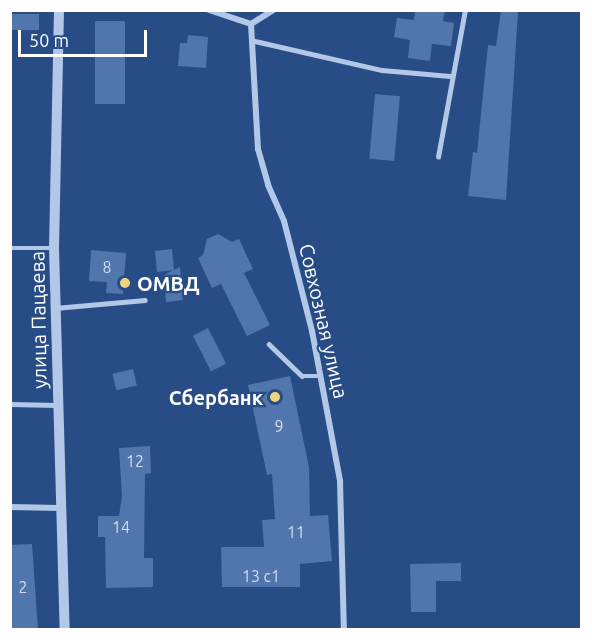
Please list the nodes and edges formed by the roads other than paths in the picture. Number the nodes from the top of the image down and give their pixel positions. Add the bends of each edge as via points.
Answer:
1 (59, 10) edge
2 (209, 10) edge
3 (273, 10) edge
4 (465, 10) edge
5 (251, 24) junction
6 (255, 41) junction
7 (450, 76) junction
8 (438, 157) dead end
9 (10, 248) edge
10 (54, 249) junction
11 (145, 300) dead end
12 (55, 308) junction
13 (269, 344) dead end
14 (321, 376) junction
15 (10, 404) edge
16 (58, 405) junction
17 (10, 507) edge
18 (60, 508) junction
19 (65, 630) edge
20 (344, 630) edge

1 - 10 street, улица Пацаева
2 - 5 street
3 - 5 street
4 - 7 lane
5 - 6 street, Совхозная улица
6 - 7 lane via 382,70
6 - 14 street, Совхозная улица via 258,149 284,221
7 - 8 lane
9 - 10 lane
10 - 12 street, улица Пацаева
11 - 12 lane
12 - 16 street, улица Пацаева
13 - 14 lane via 302,376
14 - 20 street, Совхозная улица via 340,481
15 - 16 lane
16 - 18 street, улица Пацаева
17 - 18 street
18 - 19 street, улица Пацаева

